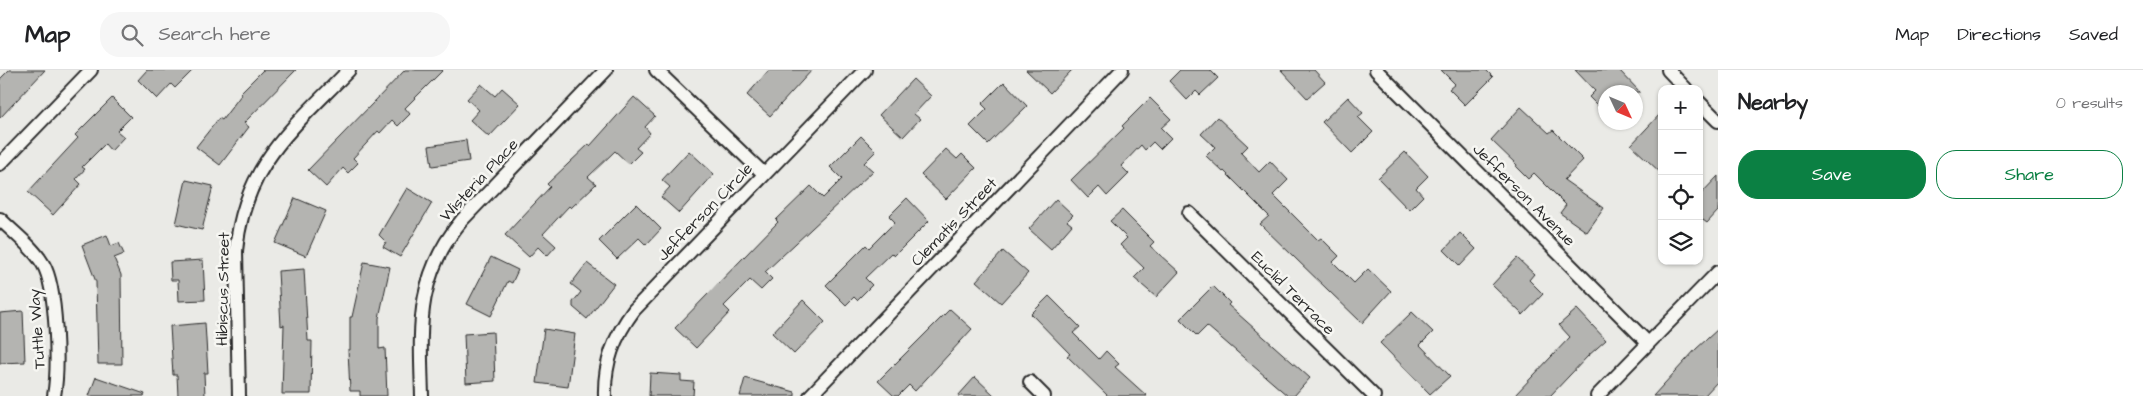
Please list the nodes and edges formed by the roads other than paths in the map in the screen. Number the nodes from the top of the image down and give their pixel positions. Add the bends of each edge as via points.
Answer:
1 (91, 70) edge
2 (349, 70) edge
3 (606, 70) edge
4 (656, 70) edge
5 (865, 70) edge
6 (1122, 70) edge
7 (1376, 70) edge
8 (1668, 70) edge
9 (1682, 85) edge
10 (1703, 106) edge
11 (1718, 121) edge
12 (0, 164) edge
13 (764, 174) junction
14 (1189, 213) dead end
15 (0, 219) edge
16 (1718, 272) edge
17 (1648, 343) junction
18 (1030, 382) dead end
19 (54, 396) edge
20 (239, 396) edge
21 (422, 396) edge
22 (604, 396) edge
23 (810, 396) edge
24 (1044, 396) edge
25 (1374, 396) edge
26 (1597, 396) edge

1 - 12 street
2 - 20 street, Hibiscus Street via 281,141 262,166 247,197 236,250
3 - 21 street, Wisteria Place via 462,220 444,245 423,300 420,328
4 - 13 street
5 - 13 street, Jefferson Circle
6 - 23 street, Clematis Street
7 - 17 street, Jefferson Avenue
8 - 9 street
10 - 11 street
13 - 22 street, Jefferson Circle via 620,328 611,348
14 - 25 street, Euclid Terrace
15 - 19 street, Tuttle Way via 34,252 50,281 53,295
16 - 17 street
17 - 26 street
18 - 24 street

